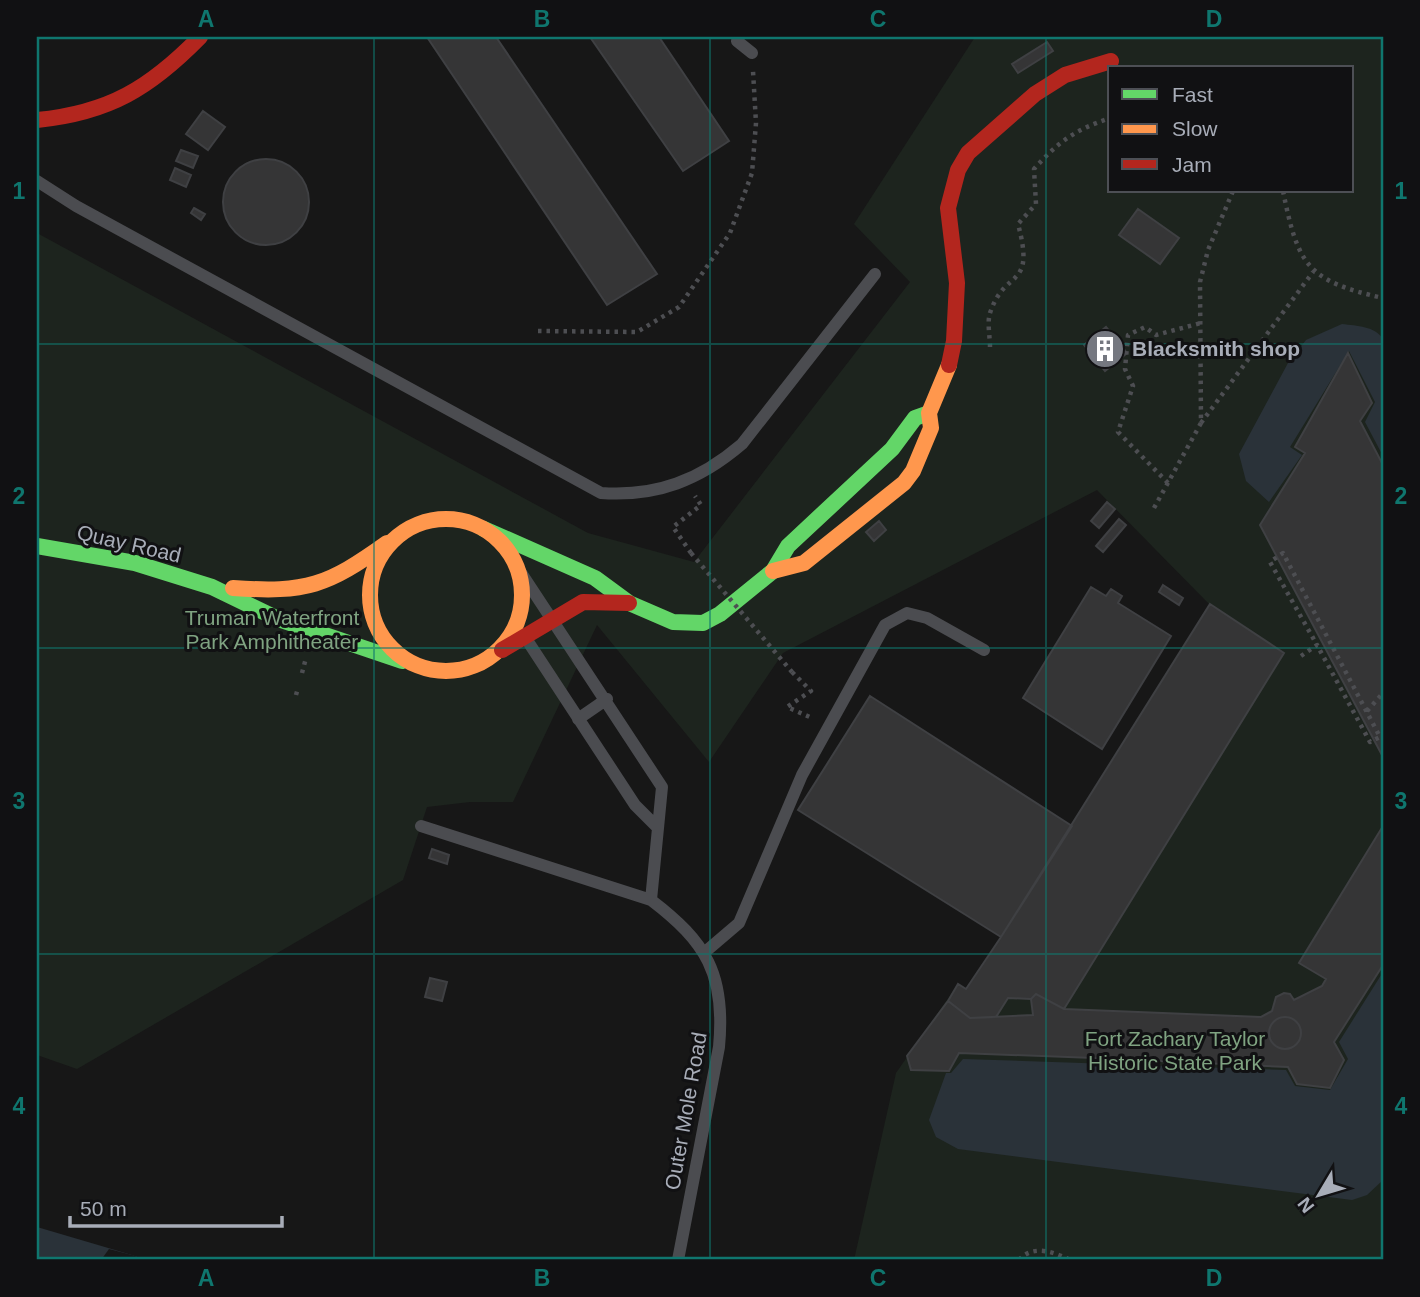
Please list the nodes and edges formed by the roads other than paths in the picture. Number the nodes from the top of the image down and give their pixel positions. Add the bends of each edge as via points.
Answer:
1 (200, 37) edge
2 (737, 41) dead end
3 (752, 53) road end
4 (1111, 61) dead end
5 (37, 120) edge
6 (37, 181) edge
7 (875, 274) dead end
8 (929, 413) junction
9 (881, 460) junction
10 (904, 483) junction
11 (484, 529) junction
12 (400, 534) junction
13 (37, 546) edge
14 (514, 562) junction
15 (773, 571) junction
16 (212, 587) junction
17 (629, 603) junction
18 (553, 618) junction
19 (524, 636) junction
20 (984, 650) dead end
21 (487, 659) junction
22 (412, 664) junction
23 (607, 699) junction
24 (578, 719) junction
25 (421, 826) dead end
26 (656, 826) junction
27 (651, 900) junction
28 (705, 952) junction
29 (678, 1260) edge

1 - 5 street via 176,63 130,96 85,114
2 - 3 lane
4 - 8 street via 1065,75 1035,94 968,153 958,170 948,208 956,263 957,319 946,377
6 - 7 lane via 601,493 638,494 673,487 728,456
8 - 9 street via 915,418
8 - 10 street via 931,428
9 - 10 street
9 - 15 street via 788,545
10 - 15 street via 804,563
11 - 12 street via 441,519 419,523
11 - 14 street
11 - 17 street via 595,578
12 - 16 street, Quay Road via 340,577 316,587 289,593
12 - 22 street via 379,559 369,591 380,633 393,651
13 - 16 street, Quay Road via 135,564
14 - 18 lane
14 - 21 street via 521,584 521,607 514,629
15 - 17 street via 703,623 673,621
16 - 22 street, Quay Road via 278,619
17 - 18 street via 583,602
18 - 19 street
18 - 23 lane
19 - 21 street
19 - 24 lane
20 - 28 lane via 927,618 907,613 885,625 802,775 743,917
21 - 22 street via 455,671
23 - 24 lane
23 - 26 lane via 662,787
24 - 26 lane via 635,805
25 - 27 lane, Outer Mole Road
26 - 27 lane
27 - 28 lane, Outer Mole Road via 680,922
28 - 29 lane, Outer Mole Road via 714,972 721,1025

